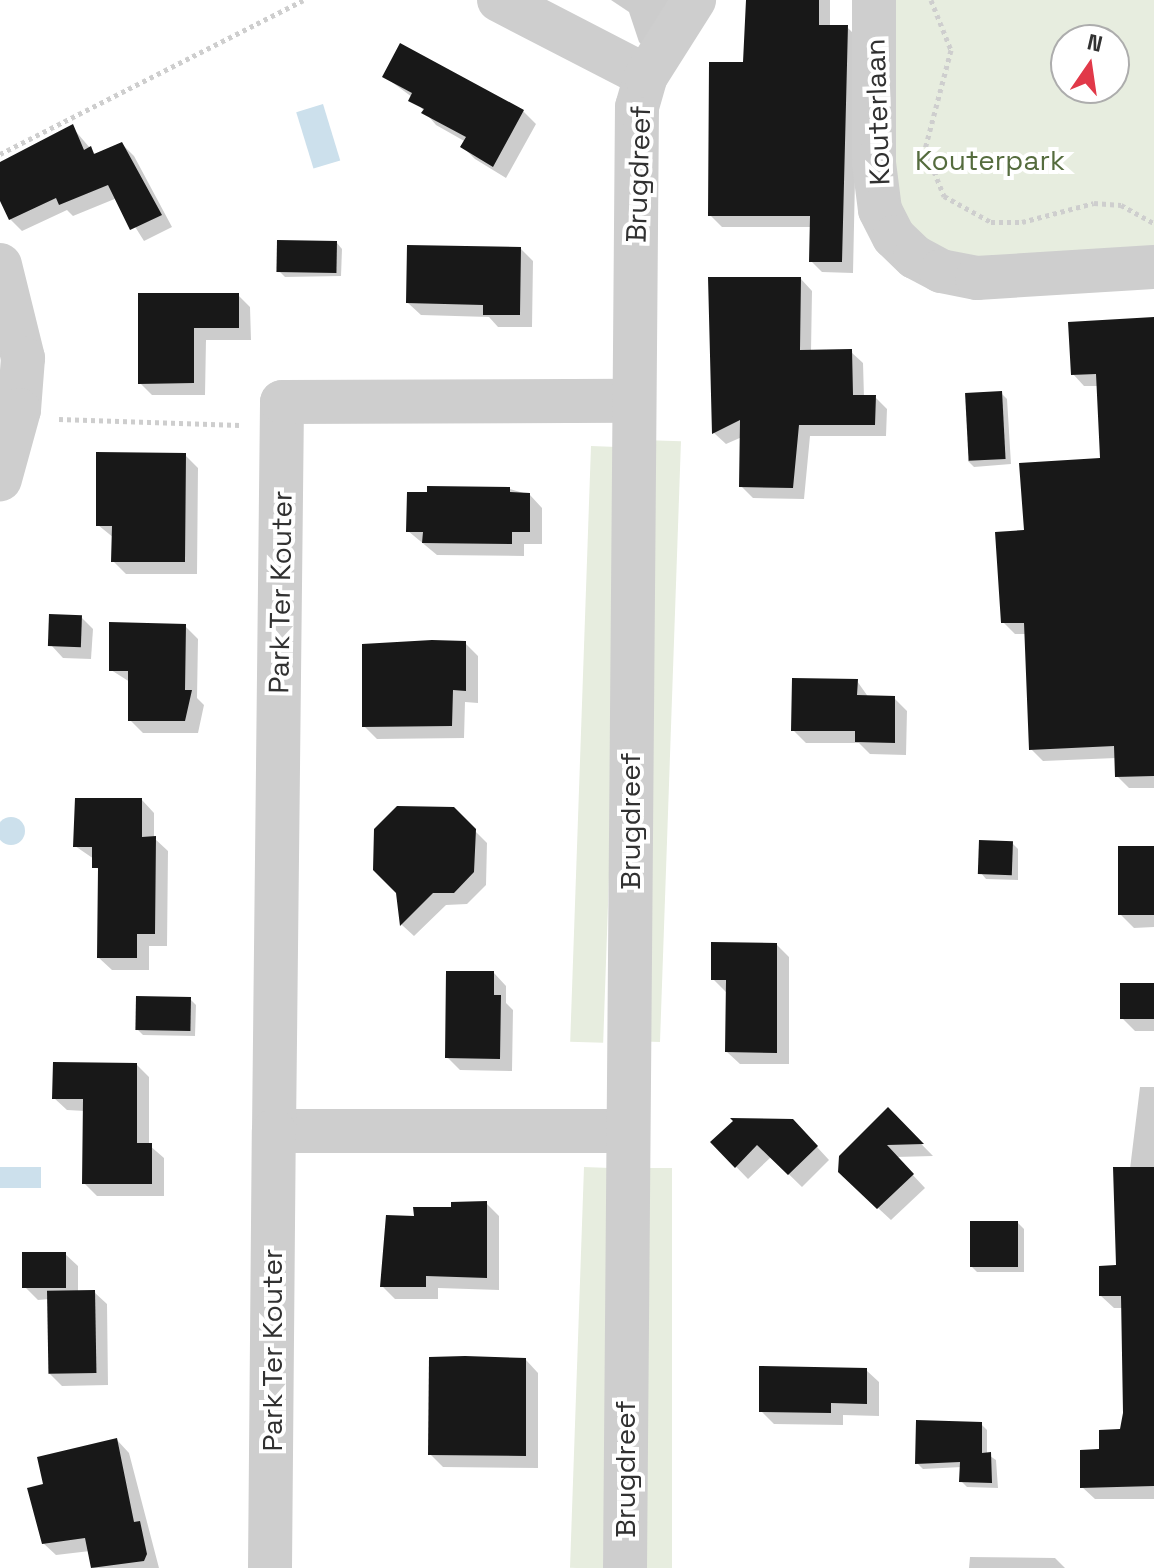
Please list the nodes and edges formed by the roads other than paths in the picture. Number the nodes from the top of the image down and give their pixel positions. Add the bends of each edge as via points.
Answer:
1 (499, 0) edge
2 (694, 0) edge
3 (874, 0) edge
4 (646, 76) junction
5 (0, 265) edge
6 (1154, 267) edge
7 (632, 401) junction
8 (0, 479) edge
9 (274, 1131) junction
10 (627, 1131) junction
11 (270, 1568) edge
12 (625, 1568) edge

1 - 4 street, Brugdreef
2 - 4 street, Brugdreef
3 - 6 street, Kouterlaan via 874,163 880,210 894,237 941,271 977,278
4 - 7 street, Brugdreef via 637,107
5 - 8 street via 23,358 19,410
7 - 9 street, Park Ter Kouter via 282,402
7 - 10 street, Brugdreef
9 - 10 street
9 - 11 street, Park Ter Kouter
10 - 12 street, Brugdreef

